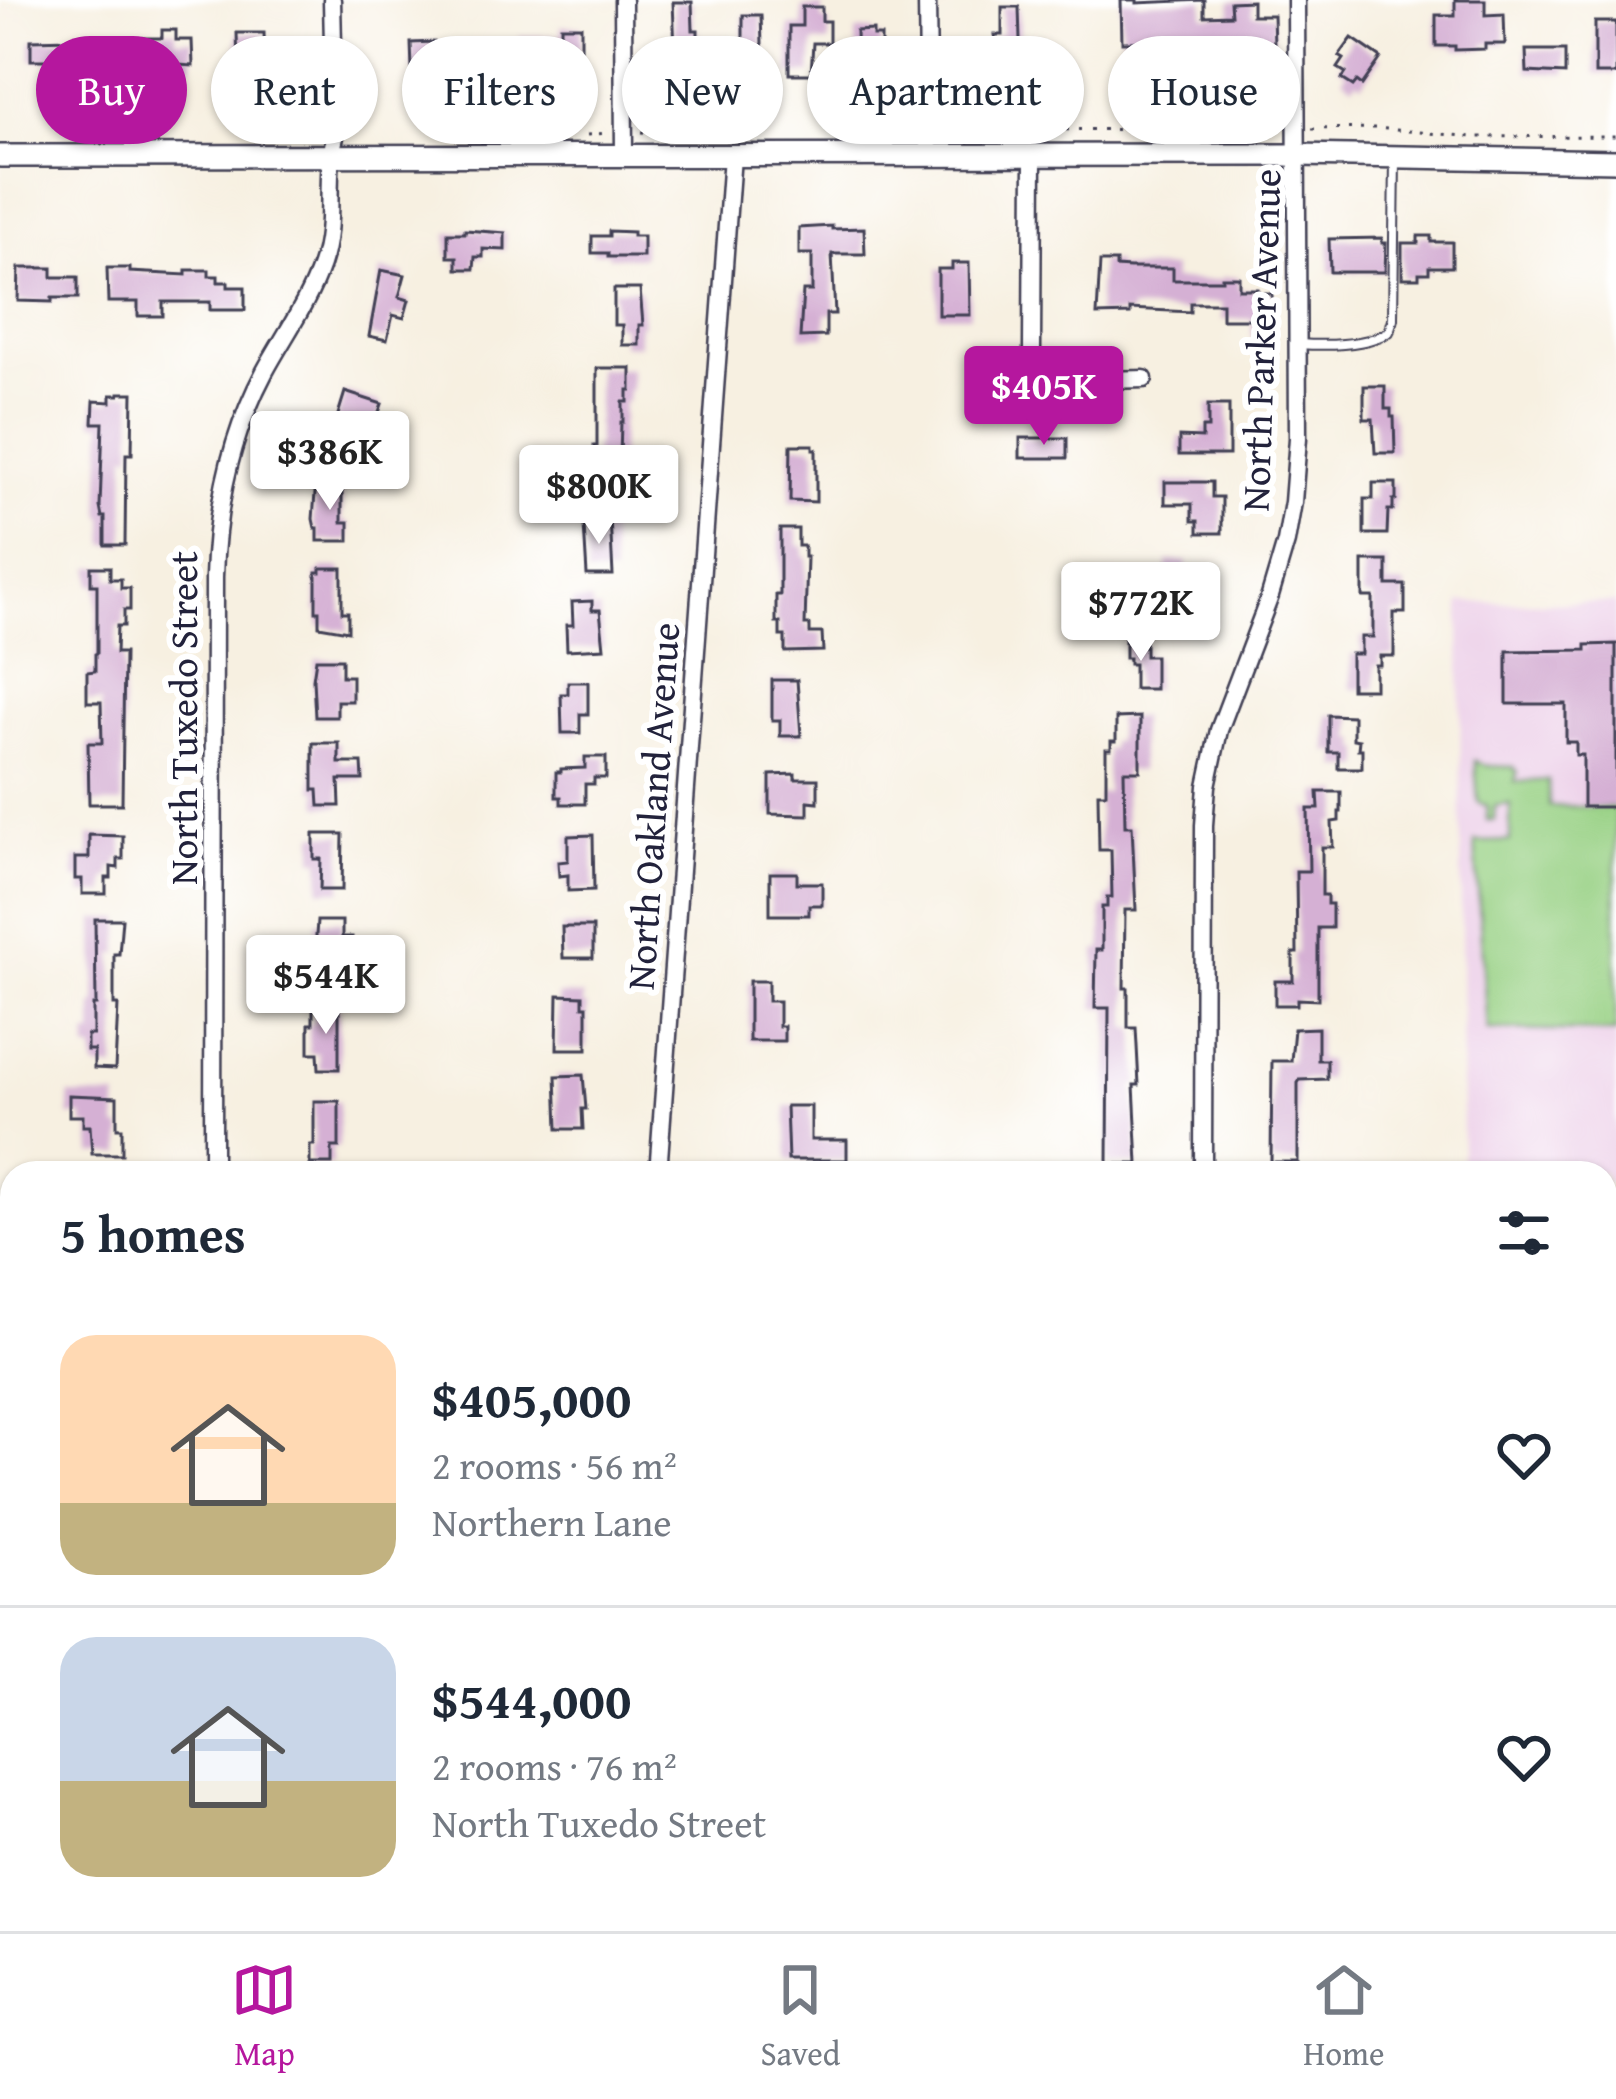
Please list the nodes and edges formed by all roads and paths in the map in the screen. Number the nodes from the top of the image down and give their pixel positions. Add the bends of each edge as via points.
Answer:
1 (332, 0) edge
2 (623, 0) edge
3 (927, 0) edge
4 (1296, 0) edge
5 (1306, 129) dead end
6 (1616, 136) edge
7 (1033, 155) junction
8 (1298, 155) junction
9 (0, 156) edge
10 (330, 156) junction
11 (625, 156) junction
12 (732, 156) junction
13 (929, 156) junction
14 (1395, 156) junction
15 (1616, 161) edge
16 (1298, 344) junction
17 (1144, 380) dead end
18 (213, 1161) edge
19 (659, 1161) edge
20 (1203, 1161) edge

1 - 10 street, North Tuxedo Street
2 - 11 street
3 - 13 street
4 - 8 street, North Parker Avenue
5 - 6 path
7 - 8 street
7 - 13 street
7 - 17 street via 1035,364 1054,379
8 - 14 street
8 - 16 street, North Parker Avenue
9 - 10 street
10 - 11 street
10 - 18 street, North Tuxedo Street via 320,268 246,412 217,528
11 - 12 street
12 - 13 street
12 - 19 street, North Oakland Avenue
14 - 15 street
14 - 16 lane via 1389,332
16 - 20 street, North Parker Avenue via 1289,527 1207,786

